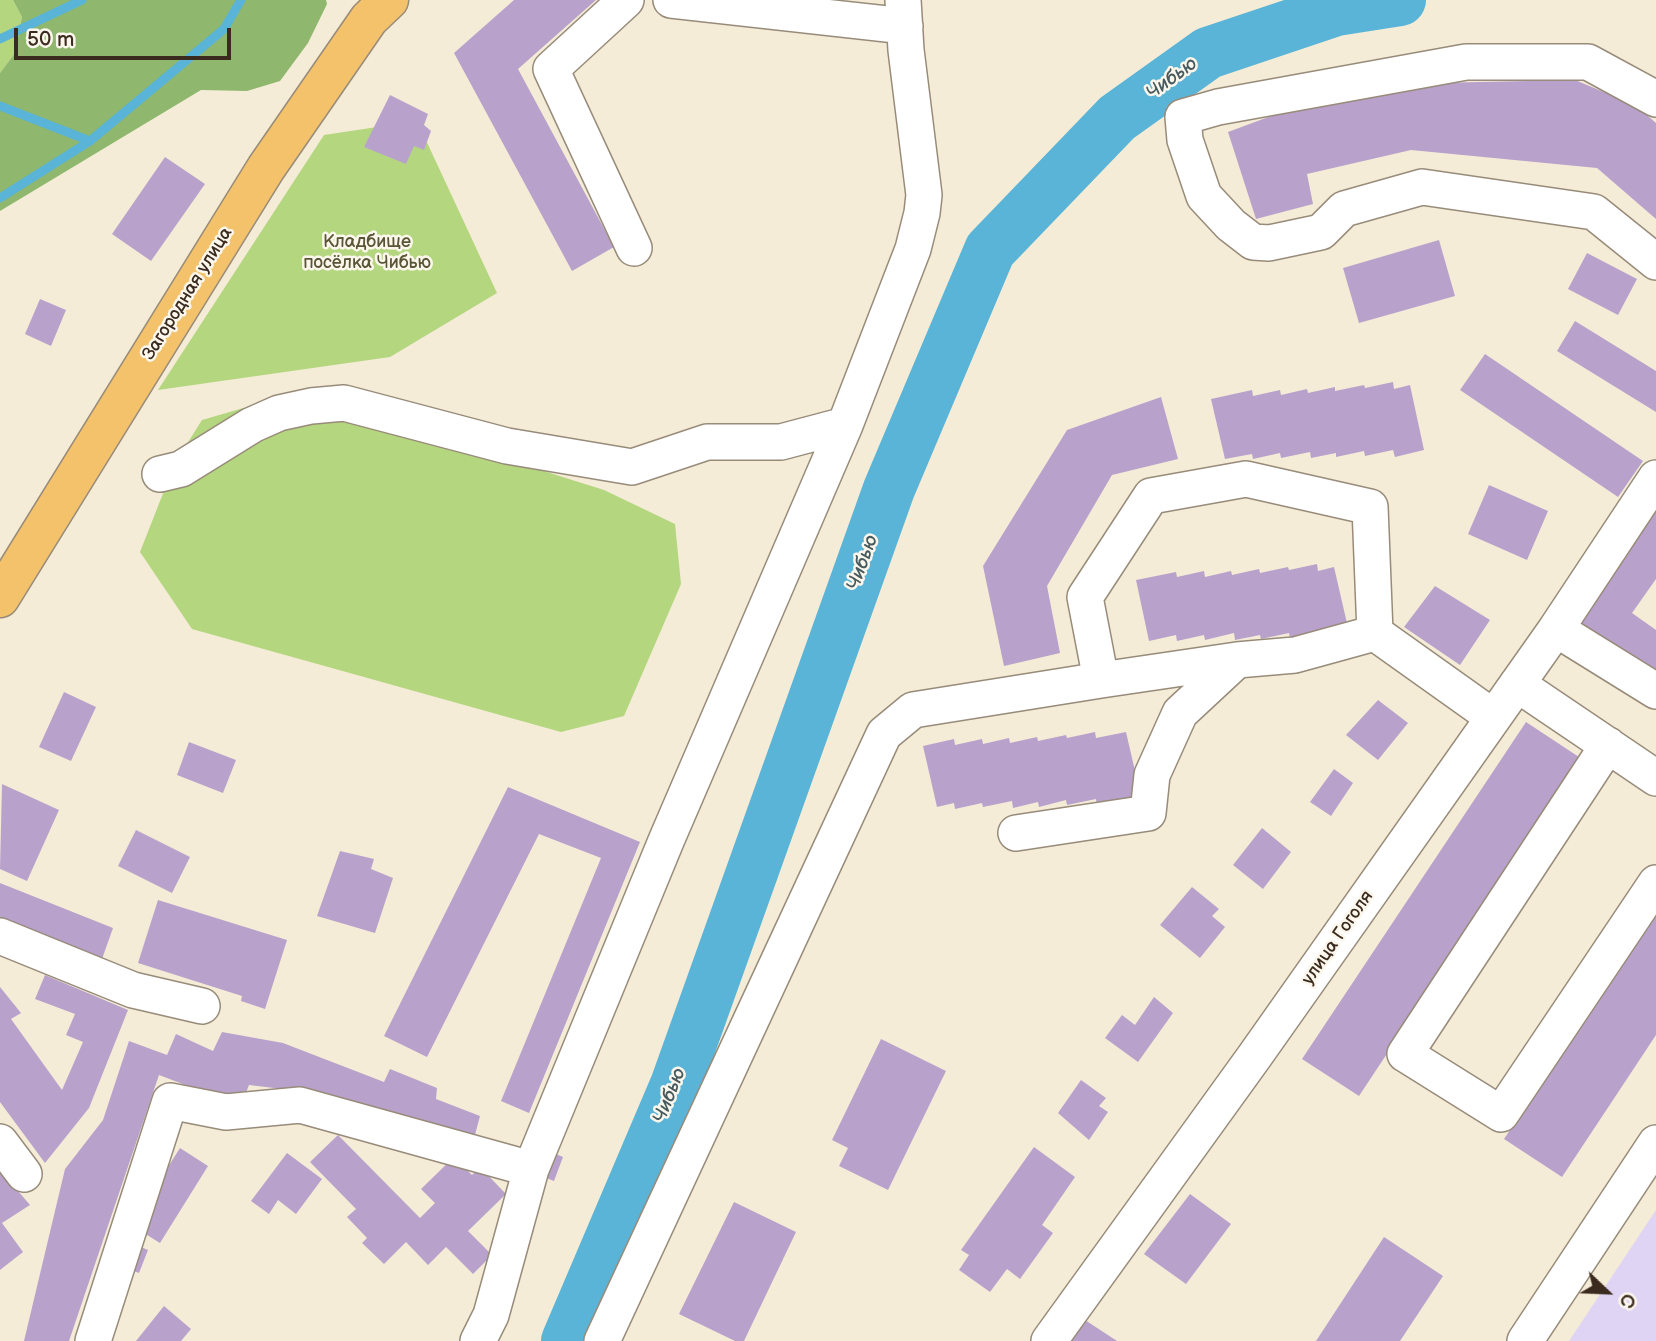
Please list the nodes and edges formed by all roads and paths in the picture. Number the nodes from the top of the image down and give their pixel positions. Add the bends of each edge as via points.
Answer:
1 (389, 0) edge
2 (626, 0) edge
3 (671, 0) edge
4 (904, 13) edge
5 (1656, 99) edge
6 (634, 248) dead end
7 (1656, 262) edge
8 (845, 425) junction
9 (160, 474) dead end
10 (1656, 478) edge
11 (0, 598) edge
12 (1556, 629) junction
13 (1375, 633) junction
14 (1237, 660) junction
15 (1101, 680) junction
16 (1517, 684) junction
17 (1656, 691) edge
18 (1493, 717) junction
19 (1608, 745) junction
20 (1656, 778) edge
21 (1016, 833) dead end
22 (1656, 883) edge
23 (0, 936) edge
24 (202, 1006) dead end
25 (0, 1142) edge
26 (1656, 1143) edge
27 (531, 1169) junction
28 (24, 1174) dead end
29 (93, 1341) edge
30 (478, 1341) edge
31 (602, 1341) edge
32 (1049, 1341) edge
33 (1525, 1341) edge

1 - 11 main road, Загородная улица via 369,19 266,168
2 - 6 street via 551,69
3 - 4 street
4 - 8 street via 924,195 922,213 913,249
5 - 7 street via 1587,62 1466,62 1183,117 1185,140 1204,196 1253,242 1321,232 1344,209 1422,187 1594,212
8 - 9 street via 781,442 707,442 632,467 507,446 344,403 279,413 181,469
8 - 27 street
10 - 12 street, улица Гоголя
12 - 16 street, улица Гоголя
12 - 17 street
13 - 14 street via 1295,655
13 - 15 street via 1370,507 1246,479 1151,496 1084,597
13 - 18 street
14 - 15 street
14 - 21 street via 1180,713 1152,775 1148,813
15 - 31 street via 913,710 884,734
16 - 18 street, улица Гоголя
16 - 19 street
18 - 32 street, улица Гоголя
19 - 20 street
19 - 22 street via 1405,1054 1501,1114
23 - 24 street via 133,990
25 - 28 street
26 - 33 street
27 - 29 street via 300,1105 226,1112 170,1101
27 - 30 street via 491,1315

